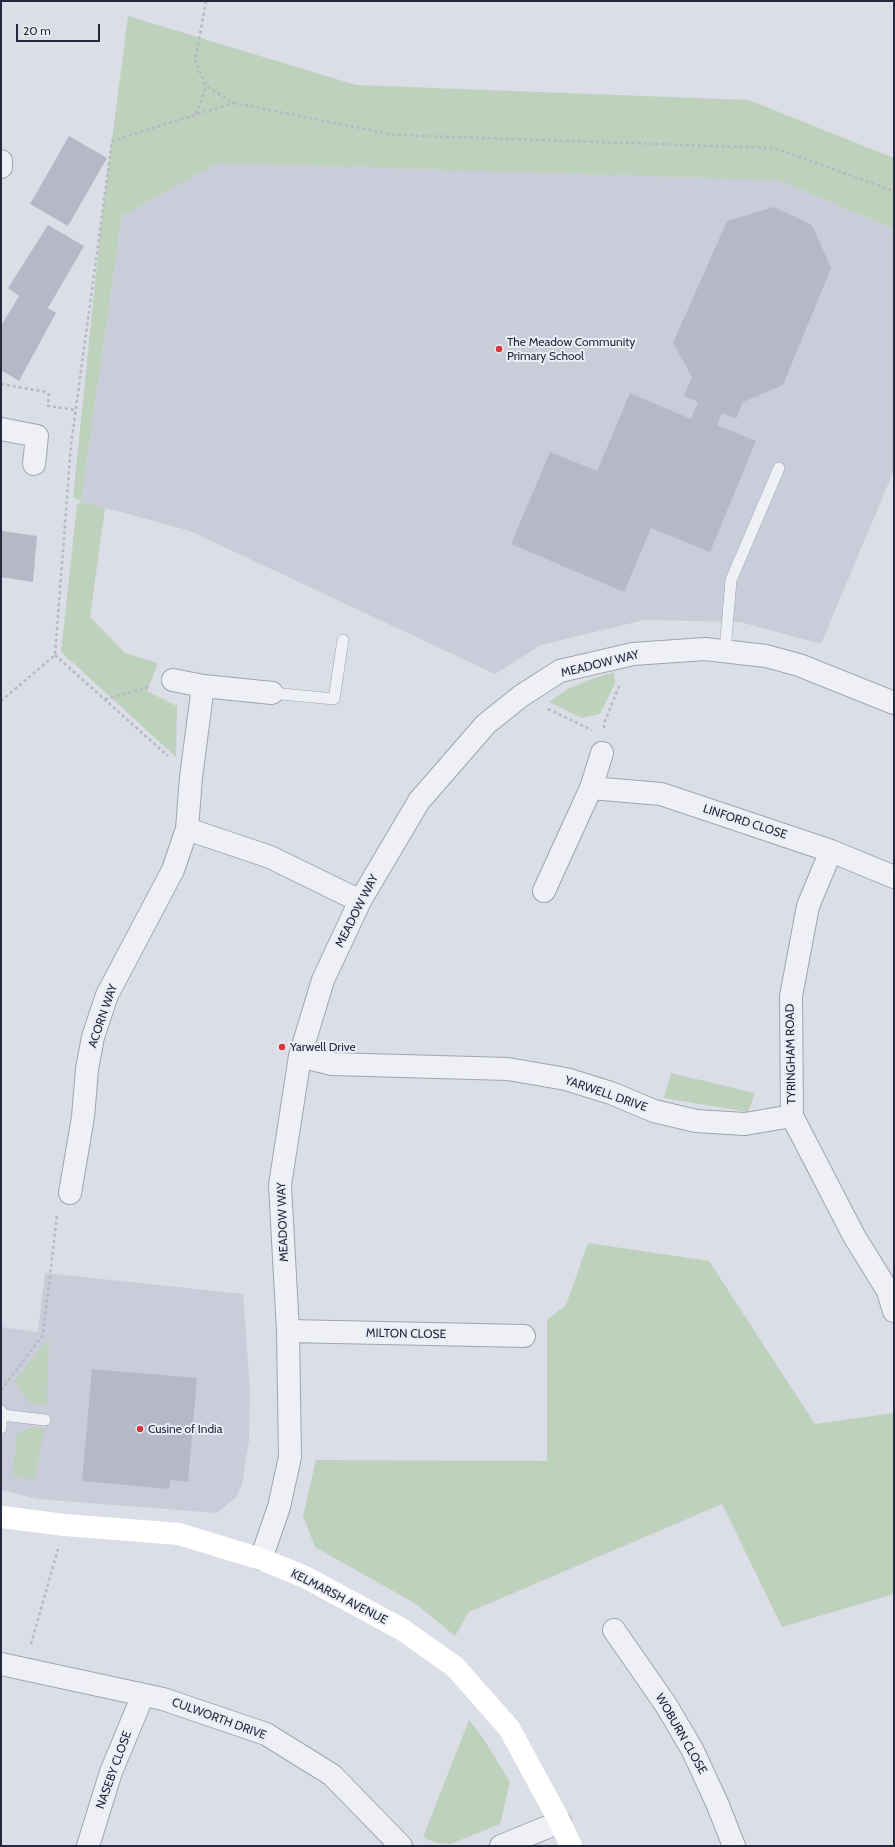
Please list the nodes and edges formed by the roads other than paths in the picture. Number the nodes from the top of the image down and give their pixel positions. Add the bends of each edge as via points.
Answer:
1 (1, 161) edge
2 (1, 167) edge
3 (1, 429) edge
4 (34, 464) dead end
5 (778, 468) dead end
6 (343, 640) dead end
7 (725, 651) junction
8 (173, 680) road end
9 (203, 686) junction
10 (272, 693) joint
11 (894, 703) edge
12 (602, 744) road end
13 (591, 788) junction
14 (187, 829) junction
15 (831, 851) junction
16 (894, 877) edge
17 (544, 892) dead end
18 (360, 901) junction
19 (300, 1056) junction
20 (792, 1116) junction
21 (70, 1193) road end
22 (894, 1311) edge
23 (288, 1331) junction
24 (524, 1336) dead end
25 (2, 1413) edge
26 (45, 1420) dead end
27 (1, 1428) edge
28 (1, 1516) edge
29 (261, 1559) junction
30 (614, 1630) dead end
31 (1, 1664) edge
32 (143, 1695) junction
33 (560, 1822) junction
34 (88, 1846) edge
35 (400, 1846) edge
36 (502, 1846) edge
37 (570, 1846) edge
38 (734, 1846) edge

1 - 2 street
3 - 4 street via 37,436
5 - 7 lane via 731,580
6 - 10 lane via 334,698
7 - 11 street, MEADOW WAY via 766,656 799,665
7 - 18 street, MEADOW WAY via 705,649 632,654 560,671 521,696 486,724 420,801
8 - 9 street
9 - 10 street
9 - 14 street, ACORN WAY
12 - 13 street
13 - 15 street, LINFORD CLOSE via 661,794
13 - 17 street
14 - 18 street via 270,857
14 - 21 street, ACORN WAY via 173,870 107,995 93,1037
15 - 16 street, LINFORD CLOSE
15 - 20 street, TYRINGHAM ROAD via 808,906 791,996
18 - 19 street, MEADOW WAY via 323,980
19 - 20 street, YARWELL DRIVE via 332,1064 508,1069 566,1079 654,1111 696,1121 744,1124
19 - 23 street, MEADOW WAY via 280,1185
20 - 22 street, TYRINGHAM ROAD via 854,1236 888,1291
23 - 24 street, MILTON CLOSE
23 - 29 street, MEADOW WAY via 290,1457 279,1507
25 - 26 lane
25 - 27 lane
28 - 29 street, KELMARSH AVENUE via 65,1525 180,1534
29 - 33 street, KELMARSH AVENUE via 305,1577 403,1630 455,1667 509,1728
30 - 38 street, WOBURN CLOSE via 666,1705 692,1749
31 - 32 street, CULWORTH DRIVE
32 - 34 street, NASEBY CLOSE via 111,1772
32 - 35 street, CULWORTH DRIVE via 163,1699 266,1734 332,1775
33 - 36 street
33 - 37 street, KELMARSH AVENUE

